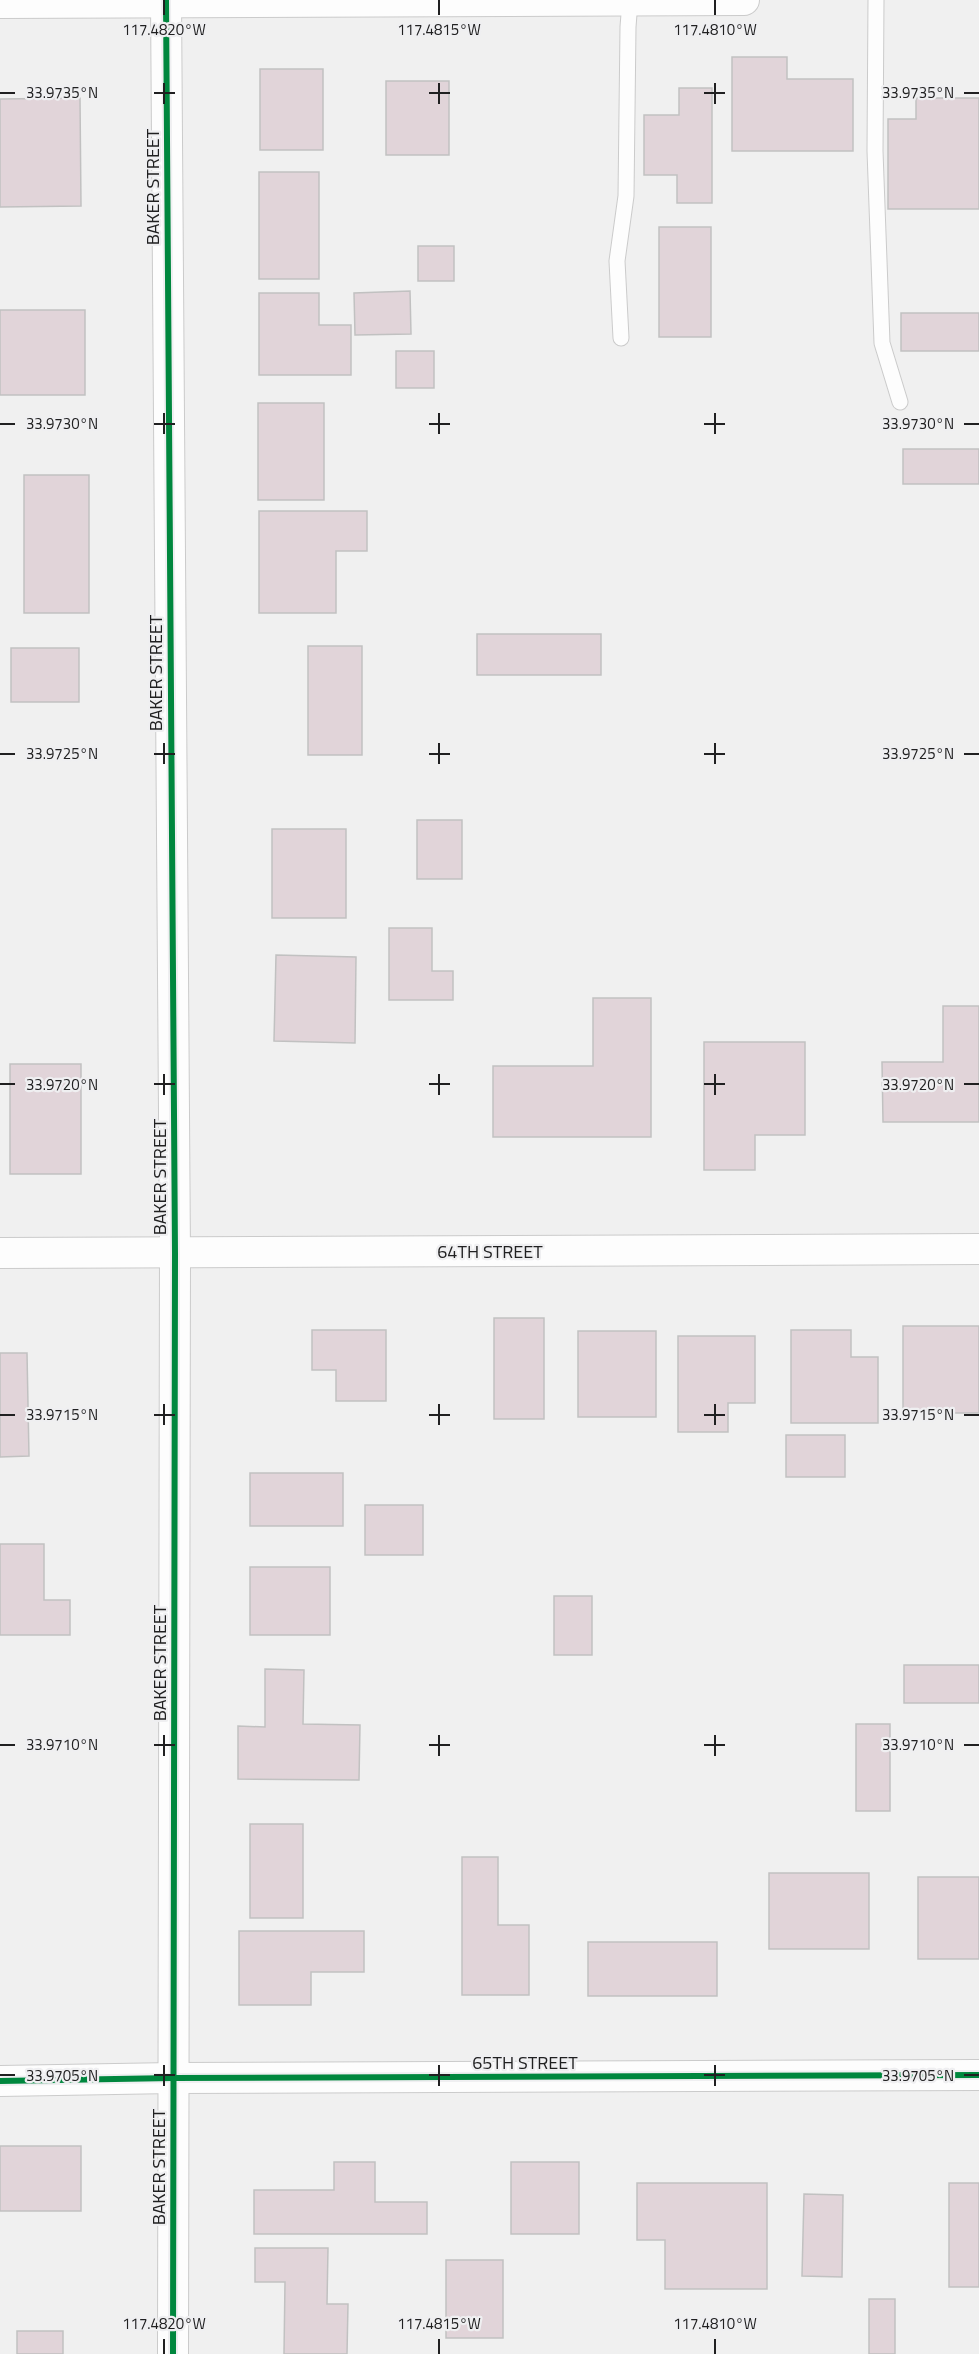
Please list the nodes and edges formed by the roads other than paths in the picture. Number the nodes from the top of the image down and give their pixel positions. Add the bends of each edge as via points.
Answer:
1 (744, 0) edge
2 (876, 0) edge
3 (630, 1) edge
4 (166, 2) edge
5 (0, 3) edge
6 (621, 338) dead end
7 (900, 402) dead end
8 (979, 1249) edge
9 (0, 1253) edge
10 (175, 1253) junction
11 (979, 2075) edge
12 (173, 2078) junction
13 (0, 2081) edge
14 (173, 2354) edge

1 - 3 street
2 - 7 lane via 875,151 882,343
3 - 4 street
3 - 6 lane via 626,196 617,261
4 - 5 street
4 - 10 street, BAKER STREET
8 - 10 street, 64TH STREET
9 - 10 street, 64TH STREET
10 - 12 street, BAKER STREET
11 - 12 street, 65TH STREET
12 - 13 street, 65TH STREET
12 - 14 street, BAKER STREET

